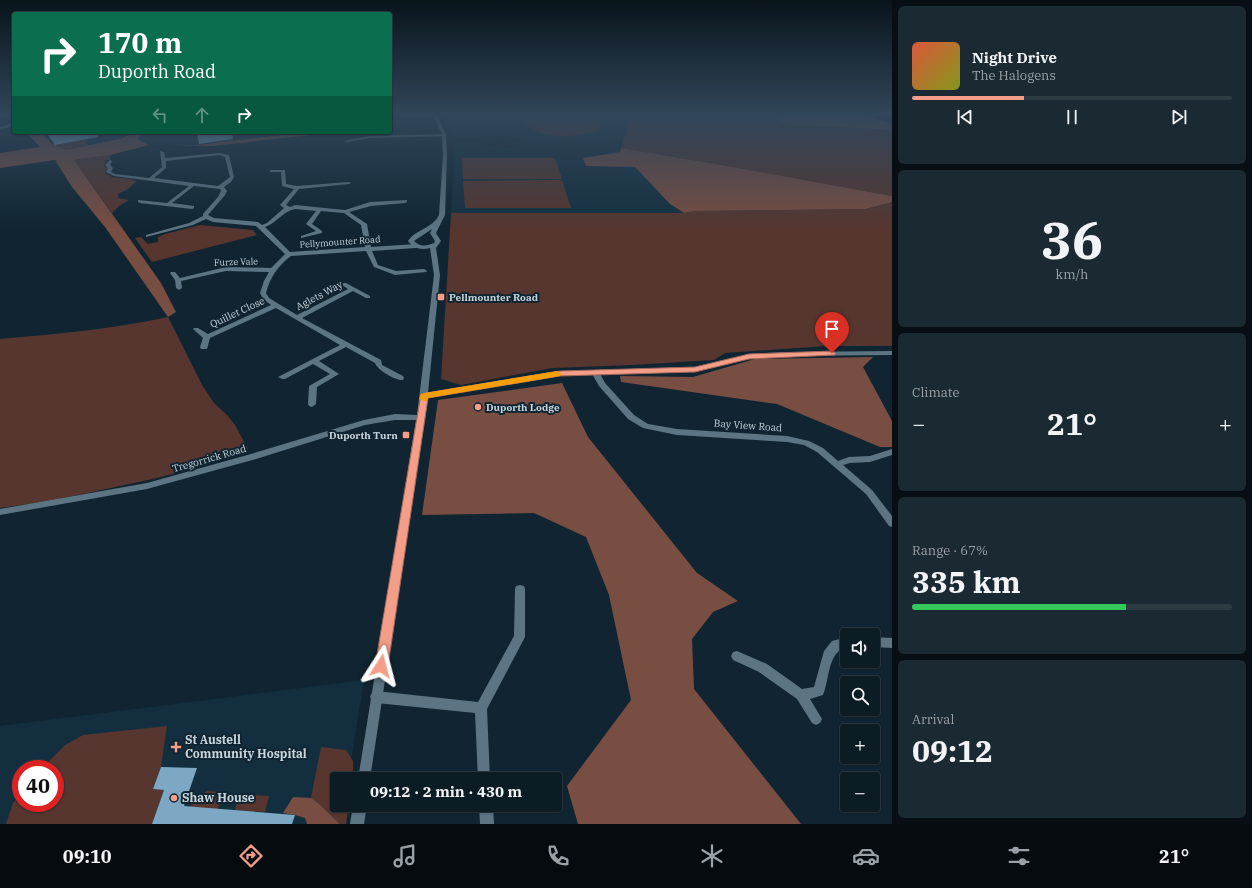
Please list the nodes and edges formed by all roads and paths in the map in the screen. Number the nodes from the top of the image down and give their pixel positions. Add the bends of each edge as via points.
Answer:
1 (162, 152) dead end
2 (445, 152) edge
3 (164, 160) junction
4 (110, 161) dead end
5 (272, 171) dead end
6 (150, 179) junction
7 (349, 183) dead end
8 (194, 184) junction
9 (220, 187) junction
10 (297, 188) junction
11 (140, 201) dead end
12 (405, 201) dead end
13 (168, 204) junction
14 (192, 207) dead end
15 (289, 208) junction
16 (320, 209) junction
17 (346, 212) junction
18 (206, 217) junction
19 (436, 224) junction
20 (261, 227) junction
21 (148, 236) dead end
22 (303, 237) dead end
23 (413, 238) junction
24 (436, 241) junction
25 (417, 246) junction
26 (392, 247) junction
27 (368, 250) junction
28 (289, 254) junction
29 (434, 257) junction
30 (272, 270) junction
31 (424, 271) dead end
32 (173, 273) dead end
33 (178, 280) junction
34 (344, 284) dead end
35 (179, 288) dead end
36 (352, 289) junction
37 (368, 297) dead end
38 (275, 306) junction
39 (297, 318) junction
40 (196, 329) dead end
41 (207, 337) junction
42 (345, 345) junction
43 (204, 347) dead end
44 (892, 353) edge
45 (313, 361) junction
46 (595, 372) junction
47 (282, 377) dead end
48 (400, 378) dead end
49 (424, 396) junction
50 (312, 404) dead end
51 (421, 418) junction
52 (892, 452) edge
53 (837, 464) junction
54 (0, 512) edge
55 (892, 523) edge
56 (520, 589) dead end
57 (880, 642) edge
58 (892, 643) edge
59 (840, 644) edge
60 (737, 656) dead end
61 (801, 695) junction
62 (376, 697) junction
63 (481, 708) junction
64 (816, 719) dead end
65 (365, 772) edge
66 (484, 772) edge
67 (359, 812) edge
68 (486, 812) edge
69 (357, 824) edge
70 (486, 824) edge

1 - 3 street
2 - 19 street via 442,214
3 - 6 street via 164,167
3 - 9 street via 219,154 227,156 232,177
4 - 6 street via 107,165 111,168 108,172 111,174
5 - 10 street via 283,171 284,185
6 - 8 street
7 - 10 street
8 - 9 street
8 - 13 street
9 - 18 street via 223,190 222,196 207,211
10 - 15 street via 283,205
11 - 13 street
12 - 17 street via 370,204
13 - 14 street
15 - 16 street
15 - 20 street via 269,224
16 - 17 street
16 - 22 street via 309,224 320,232
17 - 27 street via 364,224
18 - 20 street via 213,220 258,224
18 - 21 street
19 - 23 street
19 - 24 street via 433,233
20 - 28 street, Pellymounter Road
23 - 24 street via 426,235
23 - 25 street via 412,243
23 - 26 street, Pellymounter Road
24 - 25 street, Pellymounter Road via 428,247
24 - 29 street via 433,248
25 - 26 street, Pellymounter Road
25 - 29 street
26 - 27 street, Pellymounter Road
27 - 28 street, Pellymounter Road
27 - 31 street via 376,266 395,273
28 - 30 street, Aglets Way
29 - 49 street via 437,275
30 - 33 street, Furze Vale via 220,270
30 - 38 street, Aglets Way via 263,293
32 - 33 street
33 - 35 street
34 - 36 street, Aglets Way
36 - 37 street, Aglets Way
36 - 39 street, Aglets Way
38 - 39 street, Aglets Way
38 - 41 street, Quillet Close
39 - 42 street, Aglets Way
40 - 41 street, Quillet Close
41 - 43 street, Quillet Close
42 - 45 street
42 - 48 street, Aglets Way via 378,362 379,366
44 - 46 street via 764,355 749,356 695,369
45 - 47 street
45 - 50 street via 335,374 313,386
46 - 49 street via 560,373
46 - 53 street, Bay View Road via 602,384 631,417 646,426 677,432 787,439 806,443 820,450
49 - 51 street
51 - 54 street, Tregorrick Road via 394,417 364,423 147,486
51 - 62 street
52 - 53 street via 870,459 849,460
53 - 55 street, Bay View Road via 870,492
56 - 63 street via 519,637
57 - 58 street
59 - 61 street via 836,645 828,656 819,691
60 - 61 street via 763,668
61 - 64 street
62 - 63 street
62 - 65 street
63 - 66 street
67 - 69 street
68 - 70 street

